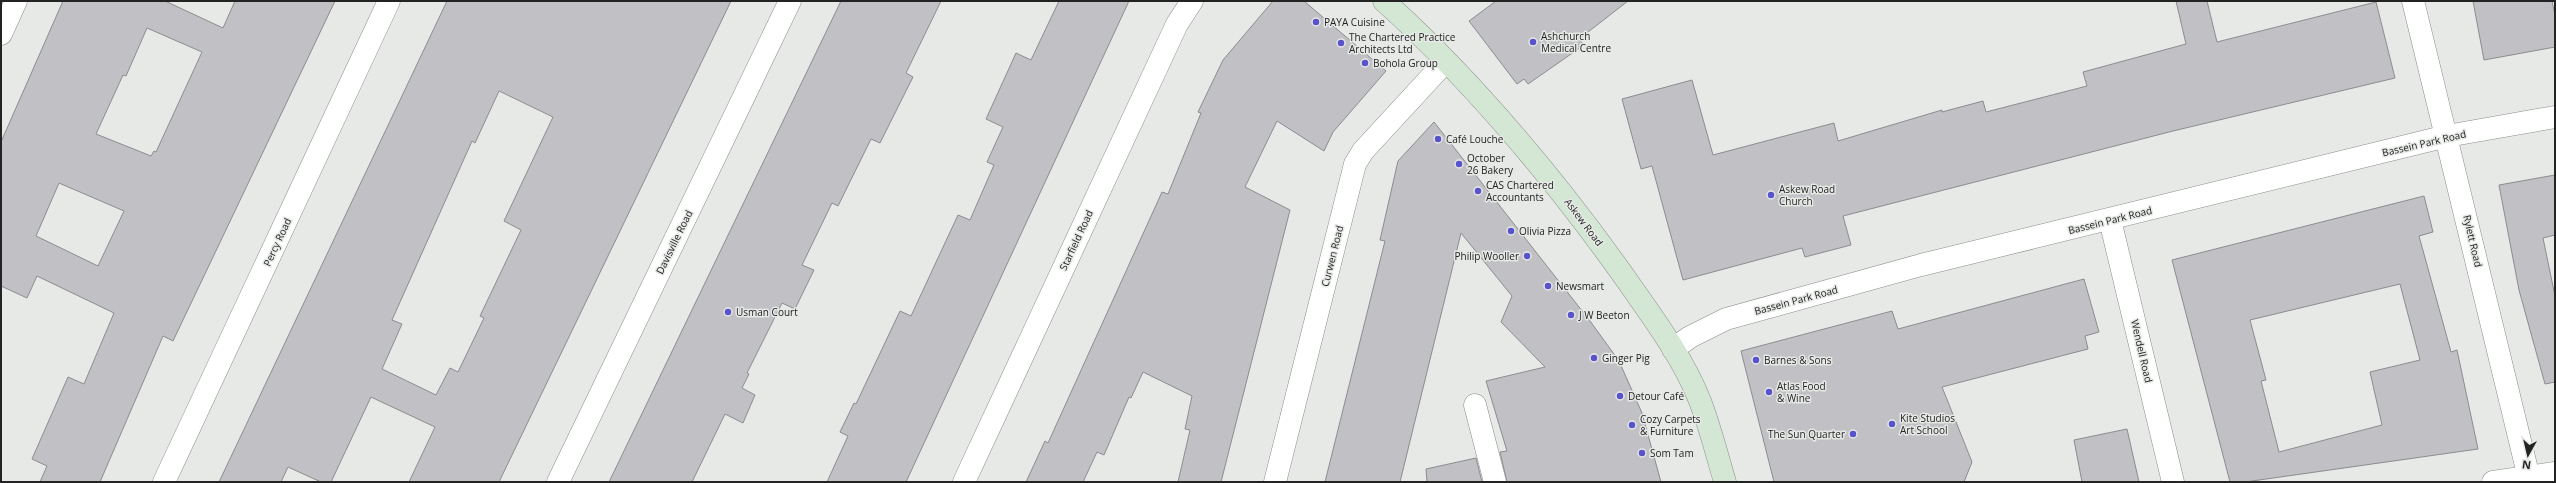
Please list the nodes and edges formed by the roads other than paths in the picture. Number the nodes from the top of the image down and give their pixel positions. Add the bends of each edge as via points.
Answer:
1 (16, 1) edge
2 (389, 1) edge
3 (790, 1) edge
4 (1192, 1) edge
5 (2413, 1) edge
6 (1389, 3) edge
7 (1, 34) edge
8 (1446, 61) junction
9 (2555, 117) edge
10 (2447, 136) junction
11 (2110, 220) junction
12 (1673, 349) junction
13 (1475, 405) dead end
14 (2555, 472) edge
15 (2529, 479) edge
16 (164, 482) edge
17 (558, 482) edge
18 (964, 482) edge
19 (1275, 482) edge
20 (1495, 482) edge
21 (1725, 482) edge
22 (2173, 482) edge
23 (2493, 482) edge

1 - 7 street
2 - 16 street, Percy Road
3 - 17 street, Davisville Road
4 - 18 street, Starfield Road via 1173,31
5 - 10 street, Rylett Road
6 - 8 main road, Askew Road
8 - 12 main road, Askew Road via 1558,189 1611,258
8 - 19 street, Curwen Road via 1363,151 1356,164
9 - 10 street, Bassein Park Road
10 - 11 street, Bassein Park Road
10 - 15 street, Rylett Road
11 - 12 street, Bassein Park Road via 1921,265 1726,319 1690,337
11 - 22 street, Wendell Road
12 - 21 main road, Askew Road via 1699,400
13 - 20 street
14 - 15 street
15 - 23 street

